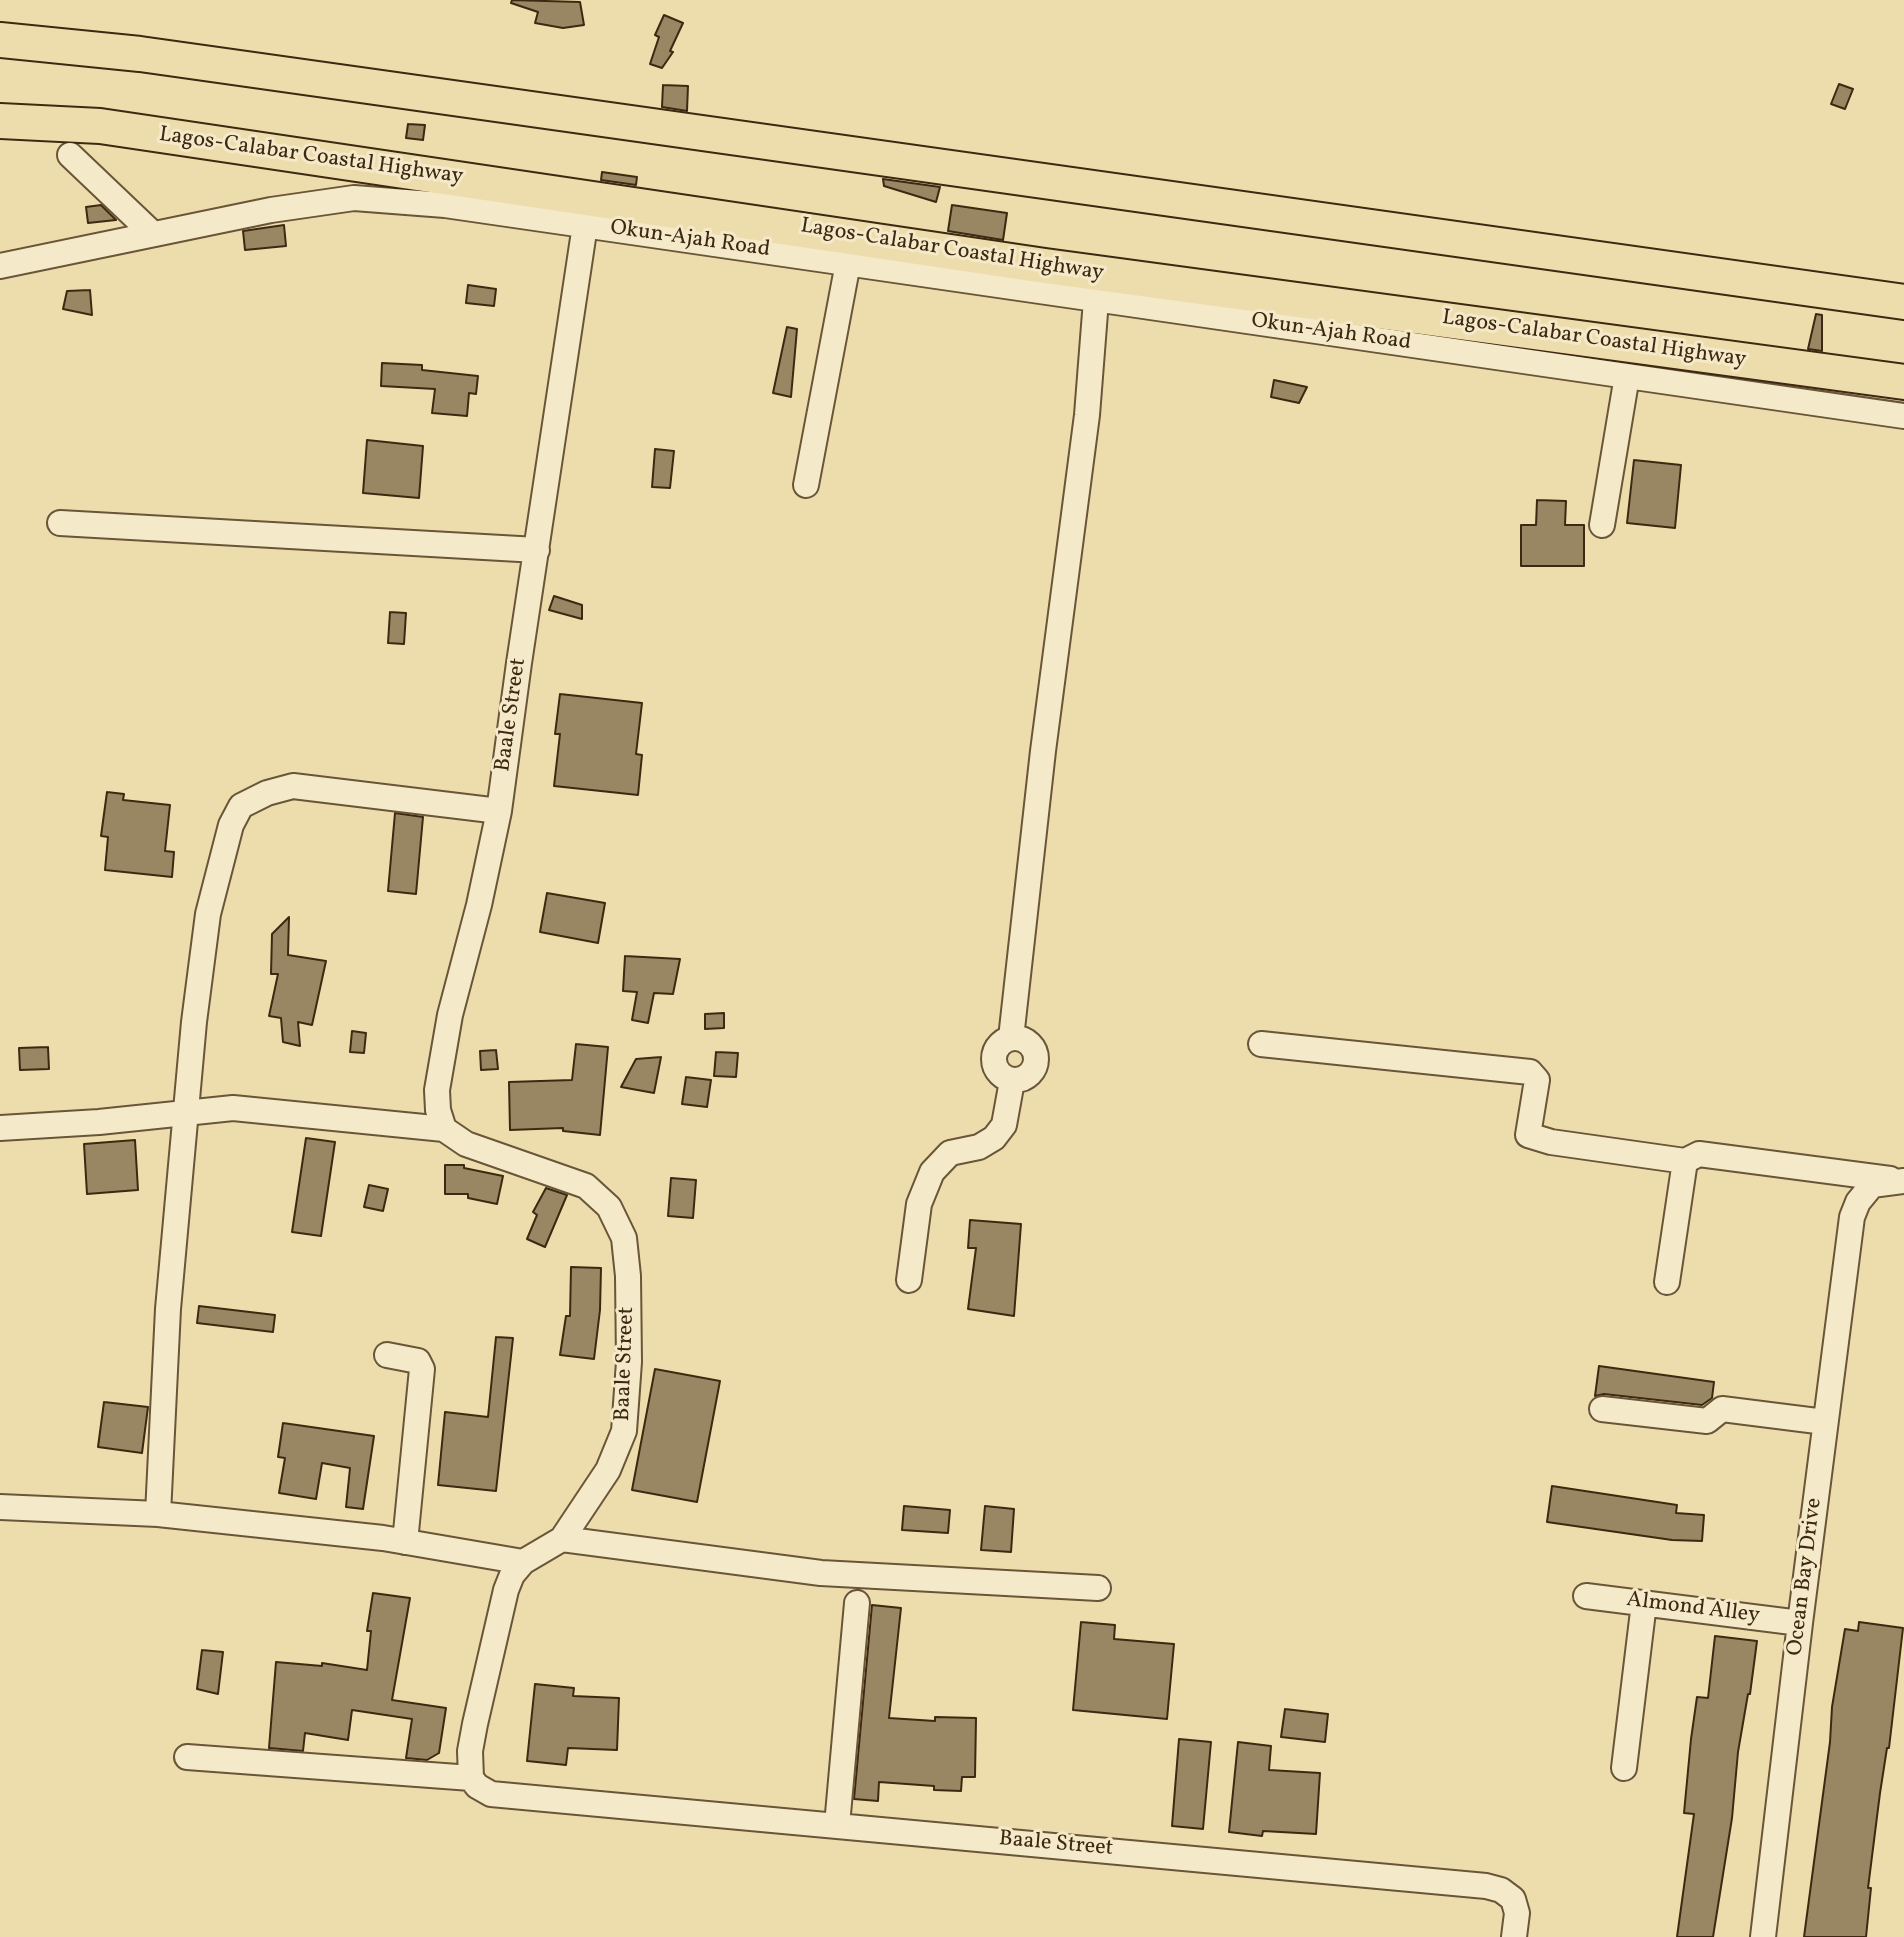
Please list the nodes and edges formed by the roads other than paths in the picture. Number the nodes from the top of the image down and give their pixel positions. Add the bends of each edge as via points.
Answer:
1 (0, 40) edge
2 (0, 121) edge
3 (70, 155) dead end
4 (585, 225) junction
5 (153, 234) junction
6 (848, 263) junction
7 (0, 266) edge
8 (1096, 300) junction
9 (1904, 302) edge
10 (1627, 376) junction
11 (1904, 382) edge
12 (1904, 416) edge
13 (806, 485) dead end
14 (60, 523) dead end
15 (1602, 525) dead end
16 (537, 550) junction
17 (499, 811) junction
18 (1261, 1044) dead end
19 (185, 1112) junction
20 (0, 1128) edge
21 (444, 1129) junction
22 (1685, 1161) junction
23 (1900, 1181) edge
24 (909, 1280) dead end
25 (1667, 1282) dead end
26 (387, 1355) dead end
27 (1602, 1409) dead end
28 (1825, 1422) junction
29 (0, 1507) edge
30 (158, 1514) junction
31 (562, 1539) junction
32 (405, 1542) junction
33 (523, 1562) junction
34 (1098, 1588) dead end
35 (1586, 1596) dead end
36 (857, 1603) dead end
37 (1644, 1603) junction
38 (1800, 1623) junction
39 (187, 1757) dead end
40 (1624, 1768) dead end
41 (471, 1778) junction
42 (837, 1825) junction
43 (1514, 1937) edge
44 (1763, 1937) edge

1 - 9 highway via 140,54
2 - 11 highway, Lagos-Calabar Coastal Highway via 100,126 1045,266
3 - 5 street
4 - 5 street, Okun-Ajah Road via 354,198
4 - 6 street, Okun-Ajah Road
4 - 16 street, Baale Street
5 - 7 street, Okun-Ajah Road
6 - 8 street, Okun-Ajah Road
6 - 13 street
8 - 10 street, Okun-Ajah Road
8 - 24 street via 1087,415 1011,1038 998,1045 993,1060 999,1074 1012,1081 1004,1125 979,1147 950,1153 932,1172 919,1204
10 - 12 street, Okun-Ajah Road
10 - 15 street
14 - 16 street
16 - 17 street, Baale Street
17 - 19 street via 293,786 241,806 231,825 208,914
17 - 21 street, Baale Street via 437,1090
18 - 22 street via 1530,1072 1537,1080 1528,1135
19 - 20 street
19 - 21 street via 233,1108
19 - 30 street
21 - 31 street, Baale Street via 466,1144 586,1186 609,1207 624,1238 629,1334 624,1431 608,1470
22 - 23 street via 1699,1154
22 - 25 street
23 - 28 street, Ocean Bay Drive via 1872,1185 1852,1217
26 - 32 street via 418,1361 422,1369
27 - 28 street via 1707,1421 1722,1409
28 - 38 street, Ocean Bay Drive
29 - 30 street
30 - 32 street
31 - 33 street, Baale Street
31 - 34 street via 821,1573
32 - 33 street
33 - 41 street via 512,1575 502,1604 470,1751
35 - 37 street, Almond Alley
36 - 42 street
37 - 38 street, Almond Alley
37 - 40 street
38 - 44 street, Ocean Bay Drive
39 - 41 street
41 - 42 street, Baale Street via 491,1794
42 - 43 street, Baale Street via 1501,1890 1513,1899 1517,1913

